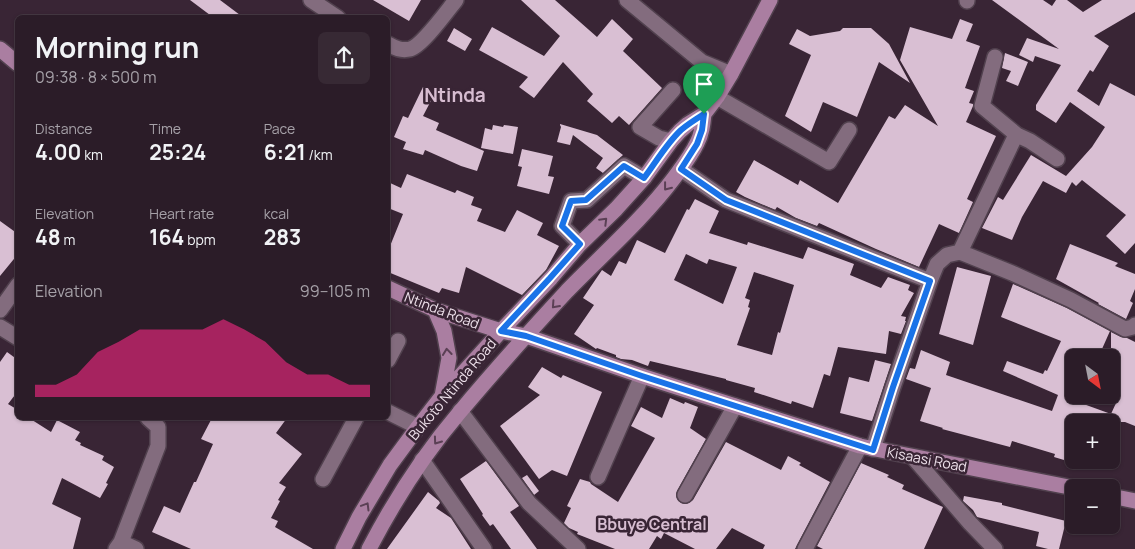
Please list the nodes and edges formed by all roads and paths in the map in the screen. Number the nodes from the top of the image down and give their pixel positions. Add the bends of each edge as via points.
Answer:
1 (311, 0) edge
2 (456, 0) edge
3 (627, 0) edge
4 (770, 0) edge
5 (334, 15) edge
6 (390, 45) edge
7 (0, 50) edge
8 (995, 57) dead end
9 (15, 62) edge
10 (731, 74) junction
11 (673, 90) dead end
12 (716, 97) junction
13 (704, 114) junction
14 (849, 130) dead end
15 (1017, 135) junction
16 (671, 142) junction
17 (1057, 159) dead end
18 (681, 169) junction
19 (644, 178) junction
20 (580, 244) junction
21 (960, 252) junction
22 (930, 281) junction
23 (15, 289) edge
24 (390, 289) edge
25 (0, 310) edge
26 (435, 310) junction
27 (0, 327) edge
28 (1134, 327) edge
29 (501, 331) junction
30 (15, 336) edge
31 (526, 336) junction
32 (398, 341) dead end
33 (390, 356) edge
34 (642, 376) junction
35 (442, 396) junction
36 (735, 406) junction
37 (460, 411) junction
38 (390, 413) edge
39 (150, 420) edge
40 (355, 420) edge
41 (418, 427) junction
42 (866, 448) junction
43 (913, 457) junction
44 (422, 460) junction
45 (598, 477) dead end
46 (323, 479) dead end
47 (1065, 486) edge
48 (685, 495) dead end
49 (1120, 498) edge
50 (1135, 501) edge
51 (119, 546) edge
52 (136, 549) edge
53 (343, 549) edge
54 (369, 549) edge
55 (484, 549) edge
56 (578, 549) edge
57 (805, 549) edge
58 (995, 549) edge

1 - 5 street
2 - 6 street via 422,41 411,49 398,50
3 - 10 street via 702,62
4 - 10 main road, Bukoto Ntinda Road
7 - 9 main road
8 - 15 street via 982,106
10 - 12 main road, Bukoto Ntinda Road
11 - 16 street via 640,127
12 - 13 main road, Bukoto Ntinda Road
12 - 14 street via 829,162
13 - 16 main road, Bukoto Ntinda Road via 688,124
13 - 18 main road, Bukoto Ntinda Road via 697,144
15 - 17 street
15 - 21 street
16 - 19 main road, Bukoto Ntinda Road
18 - 22 street via 726,200
18 -> 31 main road, Bukoto Ntinda Road via 639,219
20 -> 19 main road, Bukoto Ntinda Road
19 - 20 street via 624,166 586,200 571,201 562,226
20 - 29 main road, Bukoto Ntinda Road
21 - 22 street via 937,264
21 - 28 street via 1062,296 1125,329
22 - 42 street via 893,387
23 - 25 street
24 - 26 main road, Ntinda Road
26 - 29 main road, Ntinda Road
35 -> 26 main road via 449,358 444,331
27 - 30 street
29 - 31 main road, Ntinda Road
29 - 35 main road, Bukoto Ntinda Road
31 - 34 main road, Kisaasi Road
31 - 37 main road, Bukoto Ntinda Road
32 - 33 street
34 - 36 main road, Kisaasi Road
34 - 45 street
35 - 41 main road, Bukoto Ntinda Road
36 - 42 main road, Kisaasi Road
36 - 48 street
37 -> 44 main road, Bukoto Ntinda Road
37 - 56 street via 529,503
38 - 41 street
39 - 51 street via 158,427 158,446
40 - 46 street
53 -> 41 main road, Bukoto Ntinda Road via 390,465
42 - 43 main road, Kisaasi Road
42 - 57 street
43 - 47 main road, Kisaasi Road
43 - 58 street
44 - 54 main road, Bukoto Ntinda Road
44 - 55 street
49 - 50 main road
51 - 52 street

